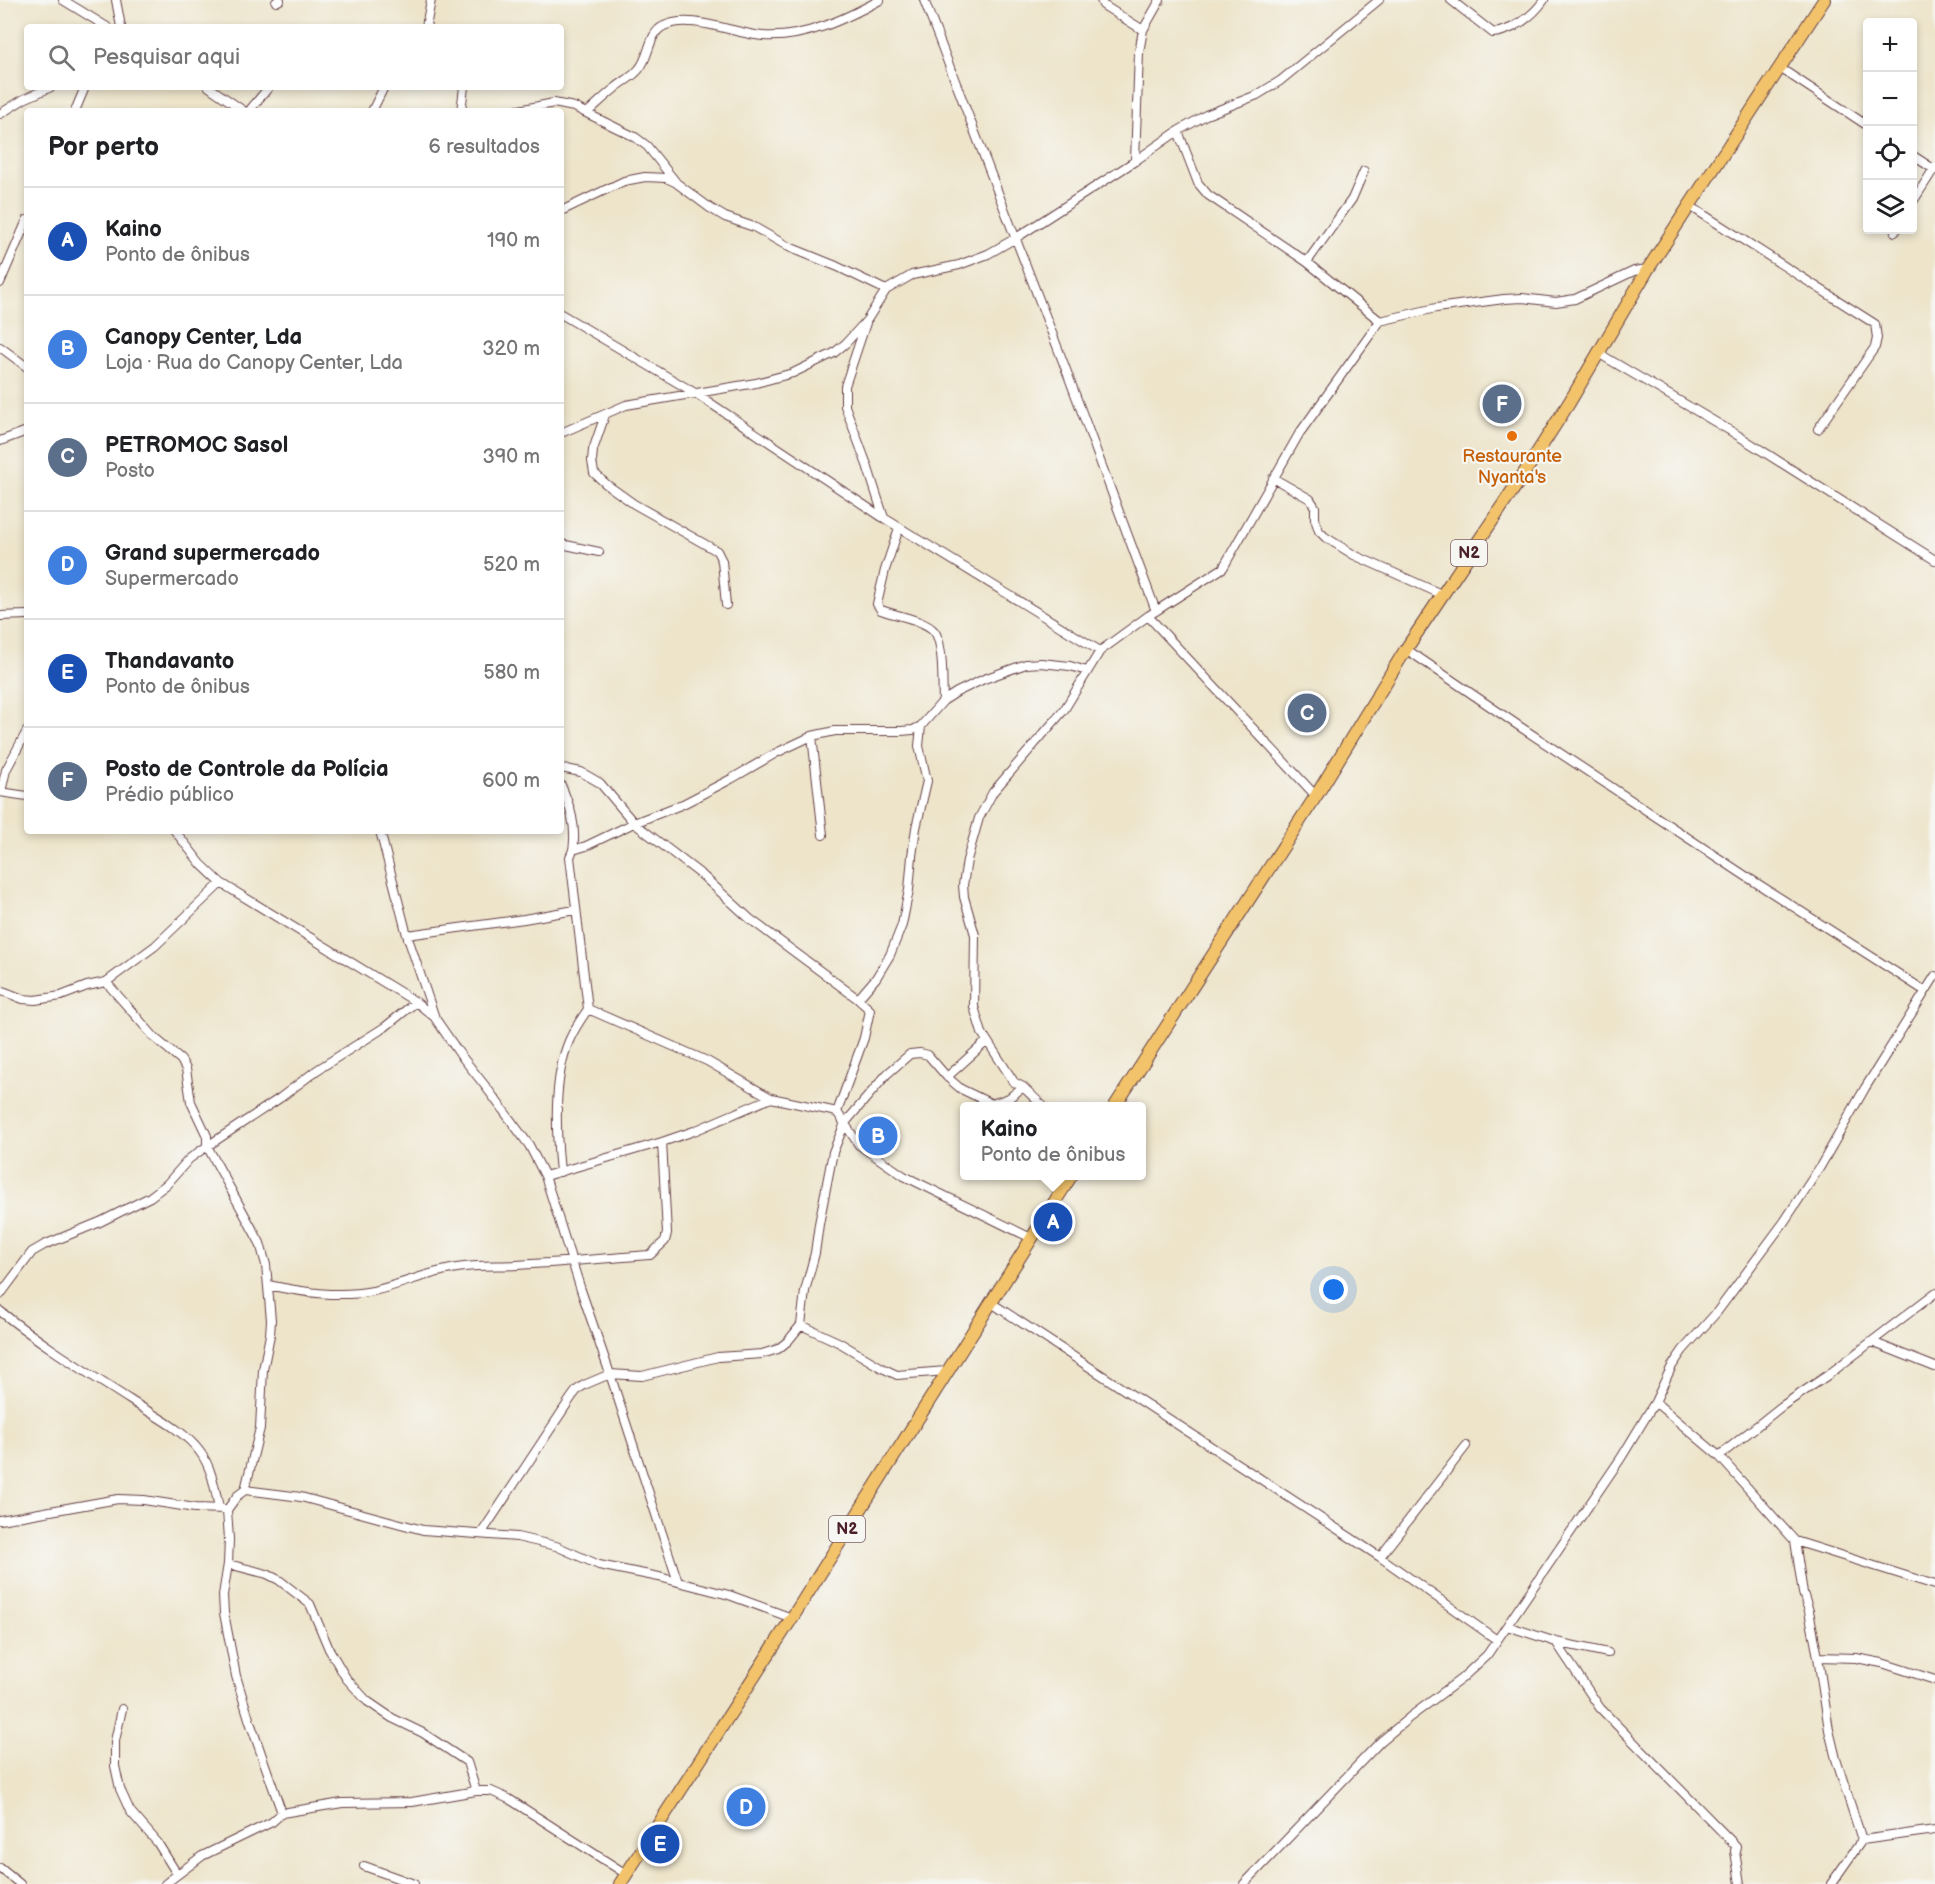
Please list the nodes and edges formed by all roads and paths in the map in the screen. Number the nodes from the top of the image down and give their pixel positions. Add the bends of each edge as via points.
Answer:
1 (63, 0) edge
2 (116, 0) edge
3 (431, 0) edge
4 (880, 0) edge
5 (924, 0) edge
6 (1101, 0) edge
7 (1160, 0) edge
8 (1379, 0) edge
9 (1451, 0) edge
10 (1544, 0) edge
11 (1824, 0) edge
12 (102, 24) edge
13 (120, 24) edge
14 (427, 24) edge
15 (1143, 30) junction
16 (1780, 68) junction
17 (44, 90) edge
18 (84, 90) edge
19 (213, 90) edge
20 (266, 90) edge
21 (382, 90) edge
22 (464, 90) edge
23 (76, 108) edge
24 (240, 108) edge
25 (252, 108) edge
26 (374, 108) edge
27 (461, 108) edge
28 (529, 108) edge
29 (586, 113) junction
30 (0, 114) edge
31 (1863, 123) edge
32 (1178, 131) junction
33 (1917, 158) edge
34 (1135, 161) junction
35 (1934, 169) edge
36 (1364, 171) dead end
37 (675, 182) junction
38 (1917, 195) edge
39 (1690, 206) junction
40 (564, 210) edge
41 (24, 227) edge
42 (1016, 238) junction
43 (1307, 262) junction
44 (1648, 269) junction
45 (0, 283) edge
46 (886, 290) junction
47 (564, 316) edge
48 (867, 320) junction
49 (1380, 321) junction
50 (0, 347) edge
51 (1598, 353) junction
52 (24, 361) edge
53 (695, 393) junction
54 (605, 415) junction
55 (1818, 429) dead end
56 (24, 432) edge
57 (564, 432) edge
58 (0, 441) edge
59 (1273, 478) junction
60 (884, 518) junction
61 (899, 528) junction
62 (564, 545) edge
63 (599, 552) dead end
64 (1935, 560) edge
65 (1441, 594) junction
66 (726, 605) dead end
67 (1152, 614) junction
68 (24, 615) edge
69 (0, 616) edge
70 (1406, 649) junction
71 (1100, 651) junction
72 (1087, 671) junction
73 (943, 700) junction
74 (921, 726) junction
75 (812, 736) junction
76 (24, 737) edge
77 (564, 769) edge
78 (564, 791) edge
79 (0, 792) edge
80 (24, 796) edge
81 (1316, 796) junction
82 (634, 823) junction
83 (177, 834) edge
84 (381, 834) edge
85 (823, 835) dead end
86 (573, 850) junction
87 (221, 883) junction
88 (575, 910) junction
89 (407, 935) junction
90 (1935, 976) edge
91 (106, 982) junction
92 (0, 990) edge
93 (1925, 991) junction
94 (858, 999) junction
95 (416, 1002) junction
96 (588, 1009) junction
97 (435, 1018) junction
98 (987, 1041) junction
99 (947, 1077) junction
100 (1023, 1087) junction
101 (771, 1098) junction
102 (988, 1102) edge
103 (998, 1102) edge
104 (1038, 1102) edge
105 (1118, 1102) edge
106 (837, 1112) junction
107 (844, 1123) junction
108 (662, 1142) junction
109 (207, 1146) junction
110 (560, 1172) junction
111 (546, 1176) junction
112 (1068, 1180) edge
113 (1031, 1238) junction
114 (572, 1261) junction
115 (268, 1285) junction
116 (1935, 1293) edge
117 (0, 1295) edge
118 (990, 1302) junction
119 (0, 1311) edge
120 (801, 1325) junction
121 (1872, 1342) junction
122 (1935, 1367) edge
123 (946, 1371) junction
124 (610, 1374) junction
125 (1655, 1402) junction
126 (1466, 1446) dead end
127 (1719, 1456) junction
128 (245, 1490) junction
129 (223, 1509) junction
130 (0, 1520) edge
131 (481, 1534) junction
132 (1795, 1541) junction
133 (1380, 1557) junction
134 (228, 1564) junction
135 (678, 1582) junction
136 (1935, 1585) edge
137 (792, 1618) junction
138 (1507, 1626) junction
139 (1497, 1640) junction
140 (1556, 1642) junction
141 (1608, 1653) dead end
142 (1818, 1657) junction
143 (1935, 1680) edge
144 (122, 1709) dead end
145 (476, 1791) junction
146 (282, 1813) junction
147 (1935, 1830) edge
148 (1862, 1840) junction
149 (364, 1866) dead end
150 (0, 1868) edge
151 (177, 1874) junction
152 (623, 1879) edge
153 (20, 1884) edge
154 (165, 1884) edge
155 (414, 1884) edge
156 (1244, 1884) edge
157 (1740, 1884) edge
158 (1830, 1884) edge

1 - 12 street
2 - 13 street
3 - 14 street
4 - 29 street via 849,17 789,35 764,36 681,22 664,26 651,40 639,70
5 - 42 street
6 - 15 street
7 - 15 street
8 - 32 street via 1280,81
9 - 10 street via 1493,33 1528,18
11 - 16 main road, N2
15 - 34 street
16 - 31 street
16 - 39 main road, N2
17 - 30 street
18 - 23 street
19 - 24 street
20 - 25 street
21 - 26 street
22 - 27 street
28 - 29 street via 554,103
29 - 37 street via 641,142
32 - 34 street
32 - 43 street via 1198,183 1208,195
33 - 35 street
34 - 42 street
35 - 38 street
36 - 43 street via 1352,199
37 - 40 street via 645,177 624,181
37 - 46 street via 725,217
39 - 44 main road, N2
39 - 55 street via 1875,324 1875,347
41 - 45 street
42 - 46 street via 988,254 912,275
42 - 67 street
43 - 49 street
44 - 49 street via 1634,271 1575,299 1504,299 1436,308
44 - 51 main road, N2
46 - 48 street
47 - 53 street
48 - 53 street via 834,353 793,373
48 - 60 street via 844,395
49 - 59 street via 1299,434
50 - 52 street
51 - 64 street via 1734,433
51 - 65 main road, N2 via 1523,475
53 - 54 street via 626,405
53 - 60 street
54 - 57 street
54 - 66 street via 593,450 594,472 634,504 717,552 722,561
56 - 58 street
59 - 65 street via 1310,499 1324,537 1354,555
59 - 67 street via 1223,568
60 - 61 street
61 - 71 street
61 - 73 street via 877,604 881,610 933,630 939,640
62 - 63 street
65 - 70 main road, N2
67 - 71 street
67 - 81 street
68 - 69 street
70 - 81 main road, N2
70 - 93 street
71 - 72 street
72 - 73 street via 1070,666 1026,664
72 - 98 street via 1064,710 993,792 979,818 967,860 964,891 975,935 974,1007
73 - 74 street
74 - 75 street via 901,732 835,731
74 - 94 street via 919,746 927,781 902,926 881,970
75 - 82 street via 683,804
75 - 85 street
76 - 79 street via 6,770
77 - 82 street via 581,772 600,783
78 - 86 street via 574,828
79 - 80 street
81 - 105 main road, N2
82 - 86 street
82 - 94 street via 703,876 750,919
83 - 87 street
84 - 89 street
86 - 88 street via 570,857
87 - 91 street via 155,946
87 - 95 street
88 - 89 street
88 - 96 street
89 - 97 street
90 - 93 street
91 - 92 street via 35,1000
91 - 109 street via 155,1038 181,1060
93 - 125 street via 1784,1222 1717,1312 1683,1350
94 - 106 street via 870,1010
95 - 97 street
95 - 109 street
96 - 101 street via 706,1061
96 - 110 street via 574,1029 562,1061 557,1142
97 - 111 street via 529,1145
98 - 99 street
98 - 100 street via 1014,1082
99 - 102 street
99 - 107 street via 928,1055 910,1054
100 - 103 street
100 - 104 street
101 - 106 street
101 - 108 street
106 - 107 street
107 - 113 street via 859,1145 904,1176
107 - 120 street via 833,1152
108 - 110 street
108 - 114 street via 668,1233 665,1241 650,1255
109 - 115 street via 260,1243
109 - 117 street via 150,1197 32,1252
110 - 111 street
111 - 114 street
112 - 113 main road, N2
113 - 118 main road, N2
114 - 115 street via 451,1269 356,1294
114 - 124 street
115 - 128 street via 271,1320 260,1428
116 - 121 street
118 - 123 main road, N2
118 - 133 street
119 - 129 street via 34,1339 190,1441 208,1466
120 - 123 street via 897,1375
120 - 124 street via 772,1352 718,1357 642,1376
121 - 122 street
121 - 127 street
123 - 137 main road, N2
124 - 131 street via 577,1390
124 - 135 street
125 - 127 street
125 - 138 street
126 - 133 street
127 - 132 street
128 - 129 street
128 - 131 street via 301,1497 423,1530
129 - 130 street via 118,1499
129 - 134 street
131 - 135 street via 556,1546 599,1565
132 - 136 street
132 - 142 street
133 - 139 street
134 - 145 street via 267,1574 310,1604 328,1649 346,1678 367,1701 467,1762
134 - 146 street via 224,1613 236,1676
135 - 137 street
137 - 152 main road, N2
138 - 139 street
138 - 140 street
139 - 156 street via 1461,1679 1380,1742
140 - 141 street
140 - 157 street via 1600,1708 1736,1845
142 - 143 street via 1856,1658
142 - 148 street via 1834,1749
144 - 151 street via 115,1741 120,1789 130,1811 157,1842
145 - 146 street via 412,1802 342,1803
145 - 152 street via 491,1791 509,1799
146 - 151 street via 272,1822 202,1856
147 - 148 street
148 - 158 street
149 - 155 street
150 - 153 street
151 - 154 street

